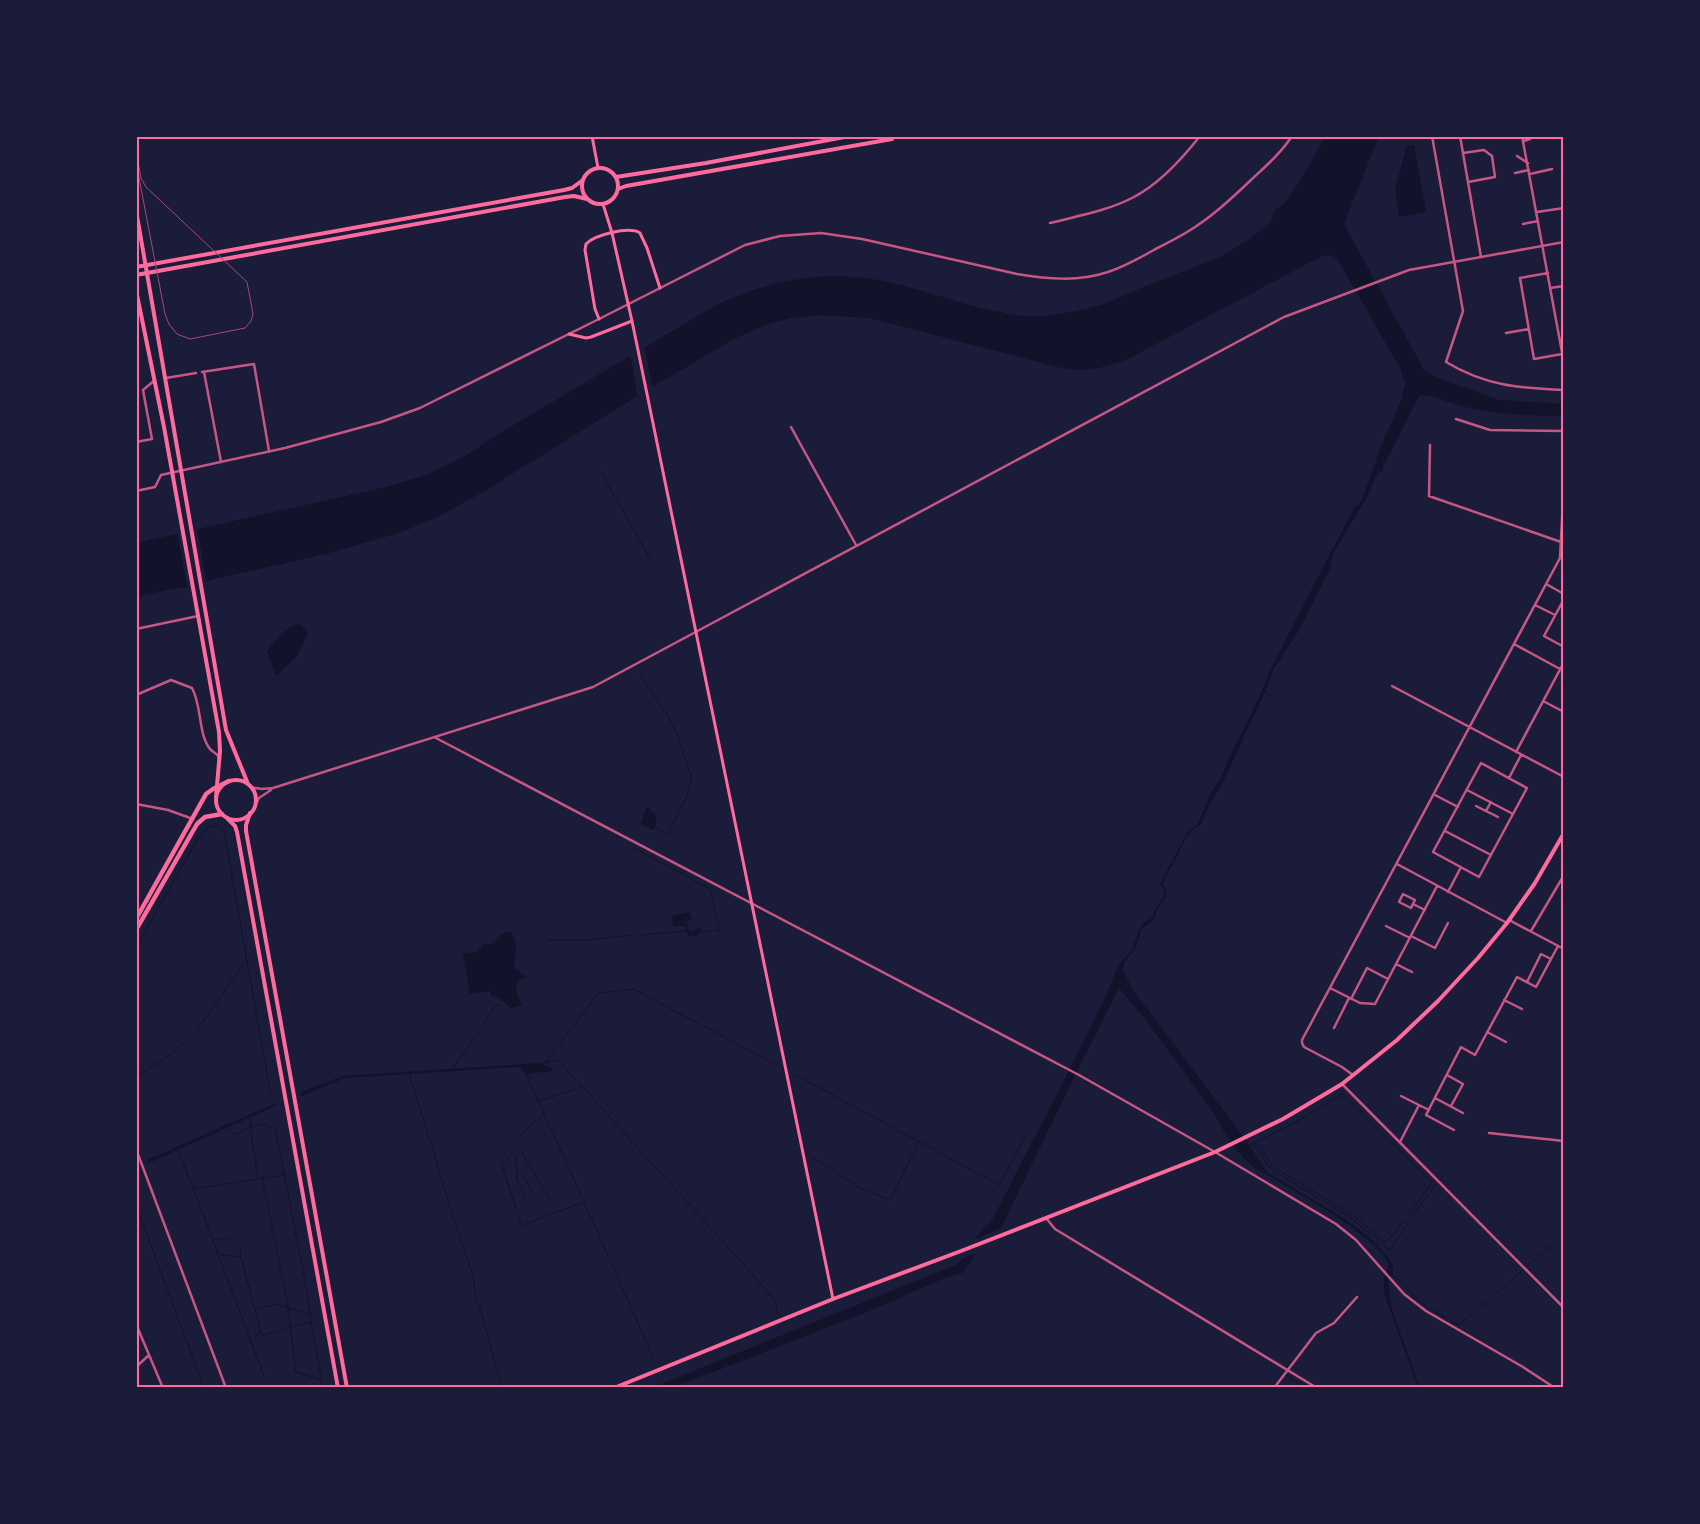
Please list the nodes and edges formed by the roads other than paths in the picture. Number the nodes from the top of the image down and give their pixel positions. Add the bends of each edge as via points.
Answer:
1 (592, 136) edge
2 (850, 136) edge
3 (1200, 136) edge
4 (1292, 136) edge
5 (1432, 136) edge
6 (1460, 136) edge
7 (1522, 136) edge
8 (1533, 136) edge
9 (1562, 136) edge
10 (892, 139) dead end
11 (1524, 141) junction
12 (1564, 144) edge
13 (1463, 153) junction
14 (1517, 156) dead end
15 (1528, 163) junction
16 (598, 168) junction
17 (1552, 169) dead end
18 (1529, 172) junction
19 (1515, 173) dead end
20 (616, 177) junction
21 (583, 180) junction
22 (1468, 182) junction
23 (618, 189) junction
24 (587, 199) junction
25 (603, 204) junction
26 (1564, 208) edge
27 (136, 210) edge
28 (1537, 212) junction
29 (1538, 221) junction
30 (1050, 223) dead end
31 (1523, 224) dead end
32 (612, 233) junction
33 (1564, 242) edge
34 (1543, 246) junction
35 (1482, 257) junction
36 (1454, 261) junction
37 (147, 266) junction
38 (136, 267) edge
39 (148, 273) junction
40 (1548, 273) junction
41 (136, 275) edge
42 (1564, 286) edge
43 (660, 288) junction
44 (1550, 288) junction
45 (136, 290) edge
46 (600, 319) junction
47 (632, 321) junction
48 (1529, 330) junction
49 (569, 334) junction
50 (1506, 334) dead end
51 (1562, 354) junction
52 (1564, 363) edge
53 (196, 373) dead end
54 (164, 378) junction
55 (155, 380) junction
56 (1564, 390) edge
57 (1456, 419) dead end
58 (791, 427) dead end
59 (1564, 431) edge
60 (136, 442) edge
61 (1430, 445) dead end
62 (269, 451) junction
63 (221, 462) junction
64 (1564, 480) edge
65 (1564, 486) edge
66 (136, 491) edge
67 (1563, 542) edge
68 (856, 545) junction
69 (1546, 584) junction
70 (1564, 594) edge
71 (1564, 599) edge
72 (1535, 605) junction
73 (198, 614) junction
74 (1555, 615) junction
75 (136, 629) edge
76 (695, 632) junction
77 (1514, 644) junction
78 (1564, 647) edge
79 (1564, 662) edge
80 (1560, 669) junction
81 (1392, 686) dead end
82 (136, 695) edge
83 (1543, 701) junction
84 (1564, 712) edge
85 (1470, 727) junction
86 (434, 738) junction
87 (1516, 752) junction
88 (1521, 755) junction
89 (219, 757) junction
90 (1564, 777) edge
91 (1509, 778) junction
92 (228, 782) junction
93 (217, 786) junction
94 (249, 786) junction
95 (274, 788) junction
96 (1467, 790) junction
97 (1434, 794) junction
98 (216, 797) junction
99 (1491, 802) junction
100 (136, 804) edge
101 (1476, 806) dead end
102 (1458, 807) junction
103 (254, 808) junction
104 (1486, 811) junction
105 (250, 813) junction
106 (222, 814) junction
107 (1513, 814) junction
108 (1498, 817) dead end
109 (227, 818) junction
110 (193, 819) junction
111 (1445, 831) junction
112 (1564, 833) edge
113 (1491, 855) junction
114 (1397, 864) junction
115 (1461, 867) junction
116 (1564, 875) edge
117 (1437, 886) junction
118 (1448, 892) junction
119 (1413, 904) junction
120 (1424, 910) junction
121 (136, 919) edge
122 (1508, 921) junction
123 (1448, 922) dead end
124 (1386, 926) dead end
125 (136, 930) edge
126 (1531, 931) junction
127 (1410, 937) junction
128 (1558, 946) junction
129 (1564, 949) edge
130 (1551, 959) junction
131 (1396, 964) junction
132 (1412, 972) dead end
133 (1388, 979) junction
134 (1527, 982) junction
135 (1330, 988) junction
136 (1350, 999) junction
137 (1504, 1000) junction
138 (1522, 1010) dead end
139 (1334, 1028) dead end
140 (1487, 1032) junction
141 (1506, 1042) dead end
142 (1353, 1075) junction
143 (1447, 1075) junction
144 (1342, 1084) junction
145 (1402, 1096) dead end
146 (1435, 1098) junction
147 (1419, 1105) junction
148 (1451, 1106) junction
149 (1429, 1110) junction
150 (1463, 1113) dead end
151 (1454, 1130) dead end
152 (1489, 1133) dead end
153 (1564, 1141) edge
154 (1400, 1142) junction
155 (136, 1149) edge
156 (1215, 1152) junction
157 (1046, 1217) junction
158 (1357, 1297) dead end
159 (833, 1299) junction
160 (1564, 1308) edge
161 (136, 1324) edge
162 (149, 1355) junction
163 (136, 1367) edge
164 (1287, 1370) junction
165 (163, 1388) edge
166 (226, 1388) edge
167 (338, 1388) edge
168 (347, 1388) edge
169 (614, 1388) edge
170 (1274, 1388) edge
171 (1317, 1388) edge
172 (1555, 1388) edge

1 - 16 main road
2 - 20 main road
3 - 30 street via 1182,159 1136,196
4 - 43 street via 1283,150 1213,214 1176,239 1107,272 1042,278 821,233 780,236 745,246
5 - 36 street
6 - 13 street
7 - 11 street
8 - 11 street
9 - 12 street
10 - 23 main road
11 - 15 street
13 - 22 street
13 - 22 street via 1484,150 1492,156 1495,177
14 - 15 street
15 - 18 street
16 - 20 main road via 608,170
16 - 21 main road
17 - 18 street
18 - 19 street
18 - 28 street
20 - 23 main road
21 - 24 main road via 582,190
21 - 37 main road via 564,190
22 - 35 street
23 - 25 main road via 613,199
24 - 25 main road
24 - 39 main road via 574,196
25 - 32 main road
26 - 28 street
27 - 37 main road
28 - 29 street
29 - 31 street
29 - 34 street
32 - 43 main road via 631,229 640,233
32 - 46 main road via 595,237 586,244 585,250 595,308
32 - 47 main road
33 - 34 street
34 - 35 street
34 - 40 street
35 - 36 street
36 - 56 street via 1463,314 1446,362 1492,383
36 - 68 street via 1409,270 1284,317
37 - 38 main road
37 - 39 main road
39 - 41 main road
39 - 54 main road
40 - 44 street
40 - 48 street via 1520,278
42 - 44 street
43 - 46 street
44 - 51 street
45 - 55 main road
46 - 49 street
47 - 49 main road via 591,337
47 - 76 main road
48 - 50 street
48 - 51 street via 1534,359
49 - 62 street via 420,408 381,422
51 - 52 street
53 - 54 street
54 - 94 main road via 226,730
55 - 60 street via 143,390 152,439
55 - 73 main road
57 - 59 street via 1490,430
58 - 68 street
61 - 67 street via 1429,496
62 - 63 street
62 - 63 street via 254,364 203,372
63 - 66 street via 161,475 155,487
64 - 65 street
65 - 67 street
67 - 69 street via 1560,558
68 - 76 street
69 - 70 street
69 - 72 street
71 - 74 street
72 - 74 street
72 - 77 street
73 - 75 street
73 - 89 main road via 219,732
74 - 78 street via 1544,636
76 - 86 street via 593,687
76 - 159 main road
77 - 80 street
77 - 85 street
79 - 80 street
80 - 83 street
81 - 85 street
82 - 89 street via 171,680 192,688 206,741
83 - 84 street
83 - 87 street
85 - 87 street
85 - 97 street
86 - 95 street
86 - 156 street via 1079,1075
87 - 88 street
88 - 90 street
88 - 91 street
89 - 93 main road
91 - 96 street via 1481,763
91 - 107 street via 1527,788
92 - 93 highway
92 - 94 main road via 235,780
92 - 98 main road via 218,790
93 - 98 main road
93 - 110 highway via 206,794
94 - 95 street
94 - 103 main road via 255,797
95 - 103 street via 260,798
96 - 99 street
96 - 102 street
97 - 102 street
97 - 114 street
98 - 106 main road
99 - 104 street
99 - 107 street
100 - 110 street
101 - 104 street
102 - 111 street
103 - 105 main road
104 - 108 street
105 - 109 main road via 240,820
105 - 168 main road via 246,831
106 - 109 main road
106 - 125 highway via 205,817 197,824
107 - 113 street
109 - 167 main road via 237,832
110 - 121 highway
111 - 113 street
111 - 115 street via 1433,852
112 - 122 main road
113 - 115 street via 1479,877
114 - 117 street
114 - 135 street
115 - 118 street
116 - 126 street
117 - 118 street
117 - 120 street
118 - 122 street
119 - 119 street via 1411,908 1399,902 1403,894 1415,900
119 - 120 street
120 - 127 street
122 - 126 street
122 - 142 main road via 1438,1001
123 - 127 street via 1435,948
124 - 127 street
126 - 128 street
127 - 131 street
128 - 129 street
128 - 130 street
130 - 134 street via 1536,987
130 - 134 street via 1542,954
131 - 132 street
131 - 133 street
133 - 136 street via 1375,1004
133 - 136 street via 1367,968
134 - 137 street via 1517,977
135 - 136 street
135 - 142 street via 1302,1044
136 - 139 street
137 - 138 street
137 - 140 street
140 - 141 street
140 - 143 street via 1476,1055 1461,1048
142 - 144 main road
143 - 146 street
143 - 148 street via 1463,1084
144 - 154 street
144 - 156 main road via 1283,1119
145 - 147 street
146 - 148 street
146 - 149 street
147 - 149 street
147 - 154 street
148 - 150 street
149 - 151 street via 1426,1115
152 - 153 street
154 - 160 street
155 - 166 street
156 - 157 main road
156 - 172 street via 1336,1224 1356,1240 1404,1294 1426,1311
157 - 159 main road
157 - 164 street via 1055,1229
158 - 164 street via 1334,1323 1316,1334
159 - 169 main road
161 - 162 street
162 - 163 street
162 - 165 street
164 - 170 street
164 - 171 street

